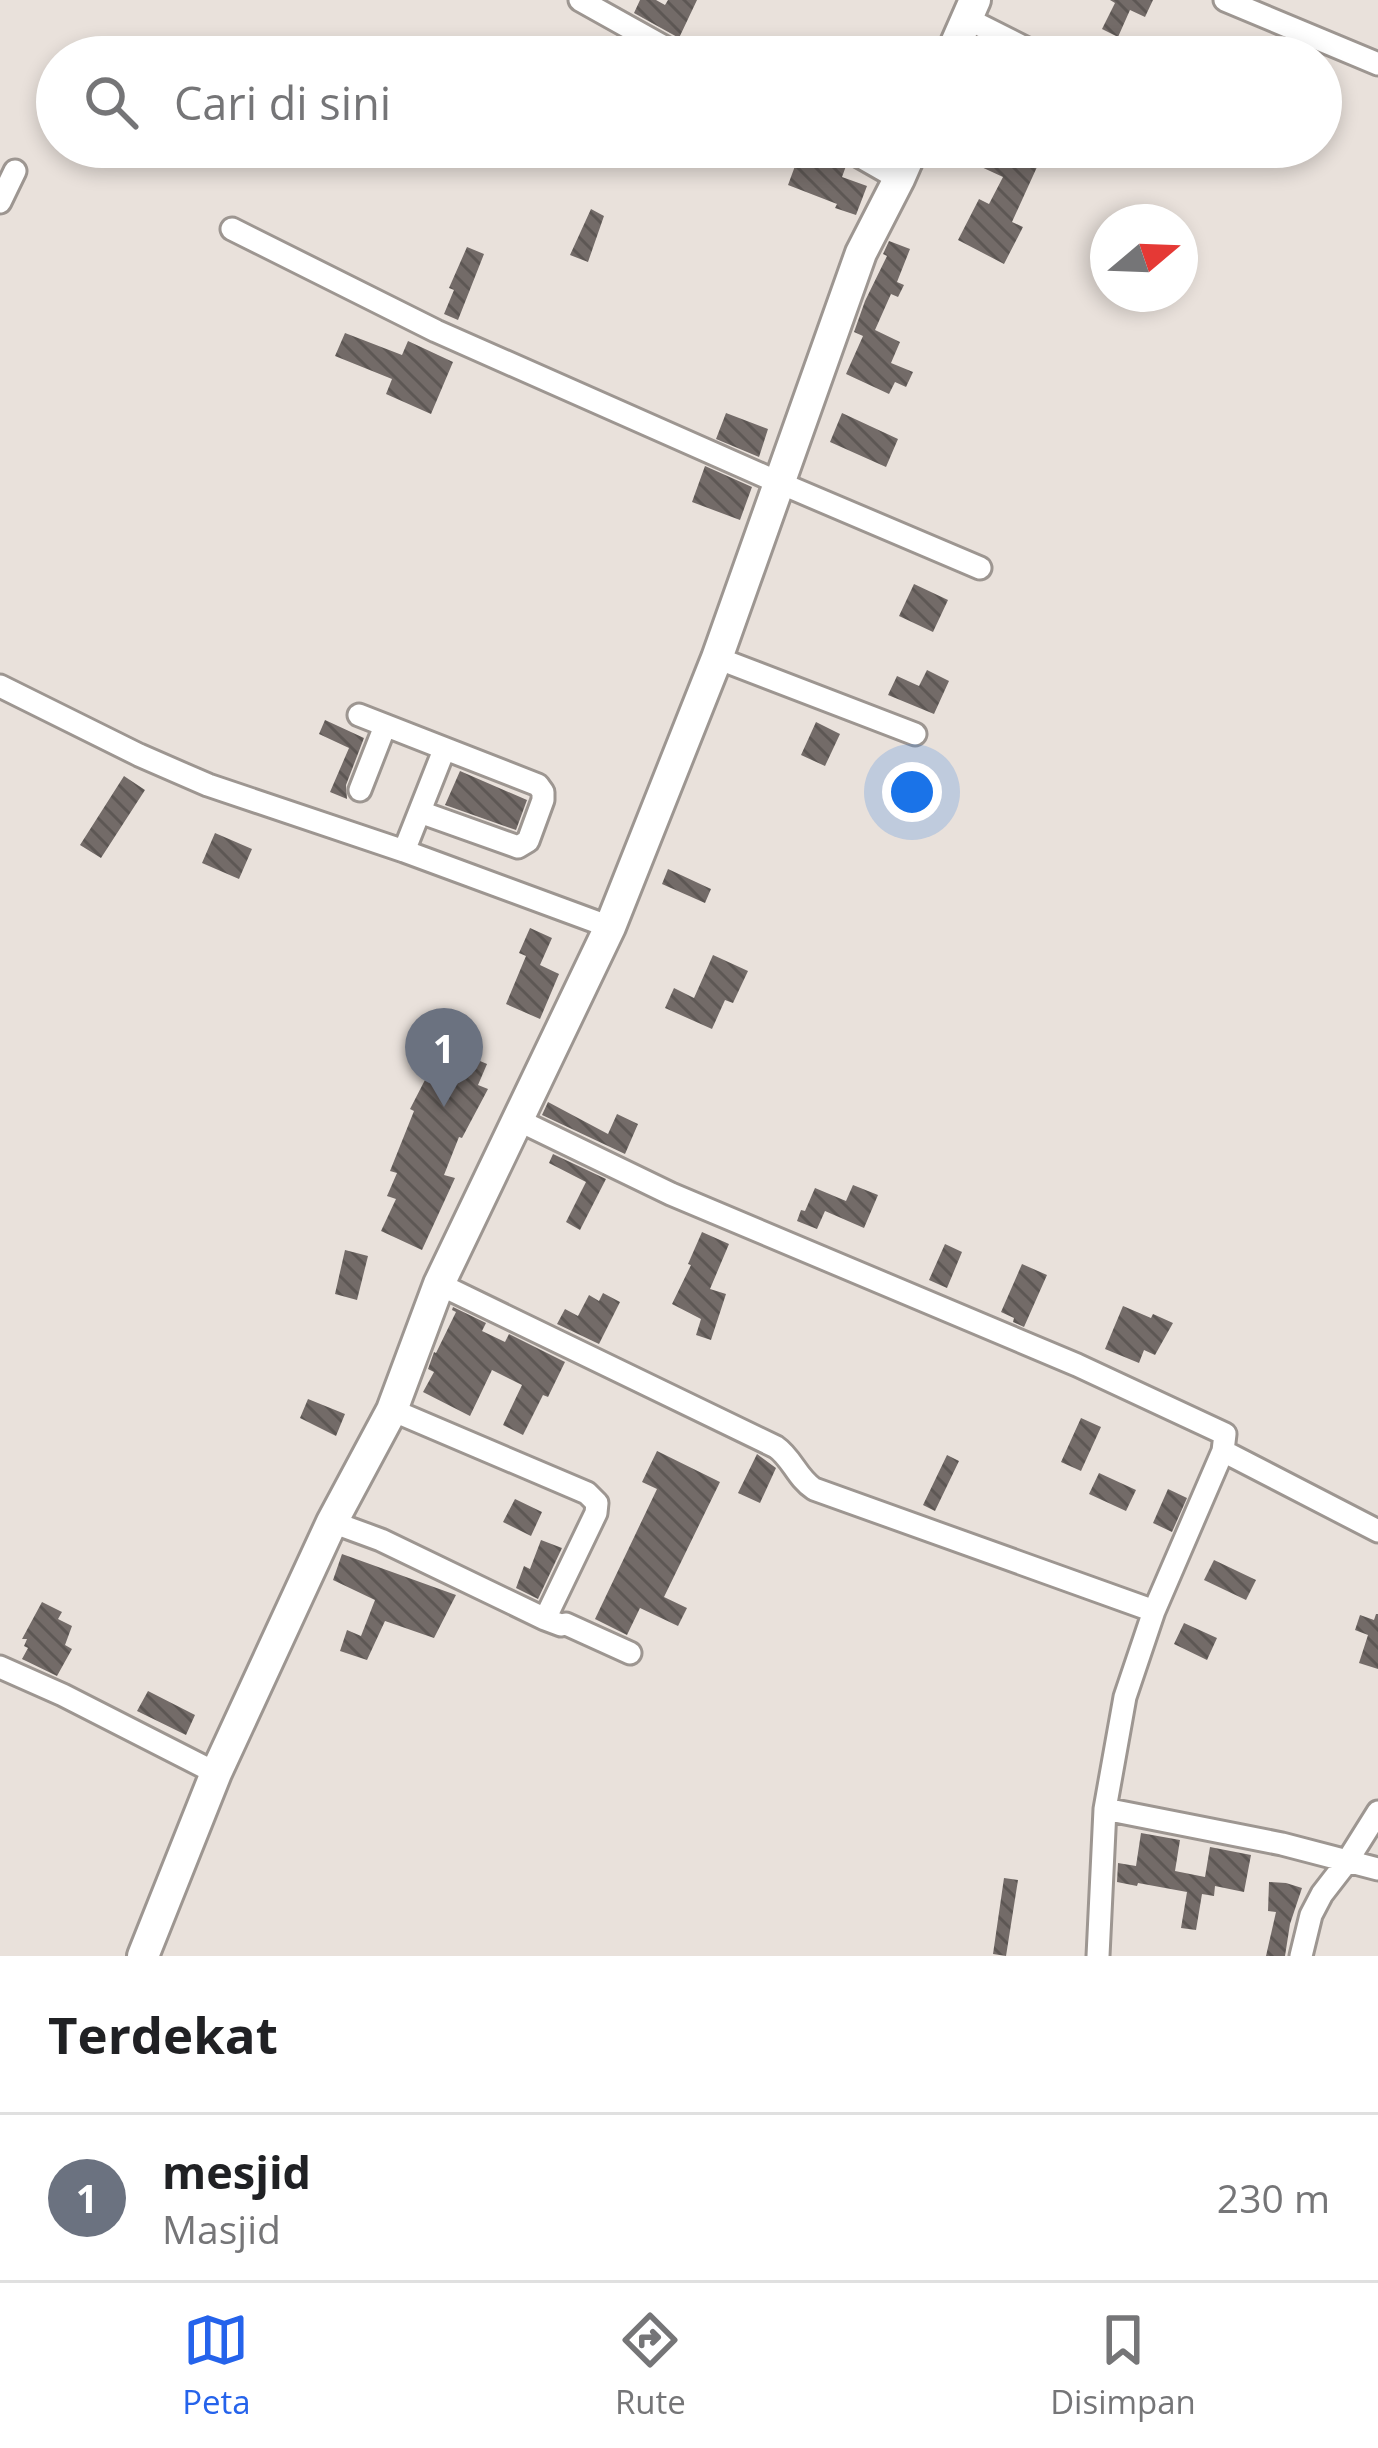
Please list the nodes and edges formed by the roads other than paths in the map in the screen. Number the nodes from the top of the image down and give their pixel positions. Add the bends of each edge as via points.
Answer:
1 (580, 0) edge
2 (1225, 0) edge
3 (971, 9) edge
4 (644, 36) edge
5 (1011, 36) edge
6 (1311, 36) edge
7 (1342, 49) edge
8 (1378, 64) edge
9 (880, 168) edge
10 (904, 168) edge
11 (15, 171) dead end
12 (899, 179) junction
13 (0, 202) edge
14 (232, 229) dead end
15 (780, 484) junction
16 (980, 568) dead end
17 (718, 658) junction
18 (0, 686) edge
19 (358, 715) dead end
20 (385, 726) junction
21 (915, 734) dead end
22 (444, 750) junction
23 (360, 790) dead end
24 (420, 812) junction
25 (404, 851) junction
26 (610, 927) junction
27 (518, 1120) junction
28 (439, 1284) junction
29 (392, 1411) junction
30 (1223, 1451) junction
31 (332, 1522) junction
32 (1378, 1531) edge
33 (1154, 1611) junction
34 (545, 1619) junction
35 (630, 1653) dead end
36 (0, 1667) edge
37 (216, 1773) junction
38 (1105, 1809) junction
39 (1378, 1812) edge
40 (1346, 1862) junction
41 (1378, 1869) edge
42 (142, 1956) edge
43 (1098, 1956) edge
44 (1301, 1956) edge

1 - 4 street
2 - 6 street
3 - 5 street
7 - 8 street
9 - 12 street
10 - 12 highway
11 - 13 street
12 - 15 highway via 861,253
14 - 15 street via 436,331
15 - 16 street
15 - 17 highway
17 - 21 street
17 - 26 highway
18 - 25 street via 208,785
19 - 20 street
20 - 22 street
20 - 23 street
22 - 24 street
22 - 24 street via 542,788 528,841 518,847
24 - 25 street
25 - 26 street
26 - 27 highway
27 - 28 highway
27 - 30 street via 1225,1433
28 - 29 highway
28 - 33 street via 782,1450 814,1489
29 - 31 highway
29 - 34 street via 597,1502
30 - 32 street
30 - 33 street
31 - 34 street
31 - 37 highway
33 - 38 street via 1125,1697
34 - 35 street
36 - 37 street
37 - 42 highway
38 - 40 street
38 - 43 street
39 - 40 street
40 - 41 street
40 - 44 street via 1311,1915

